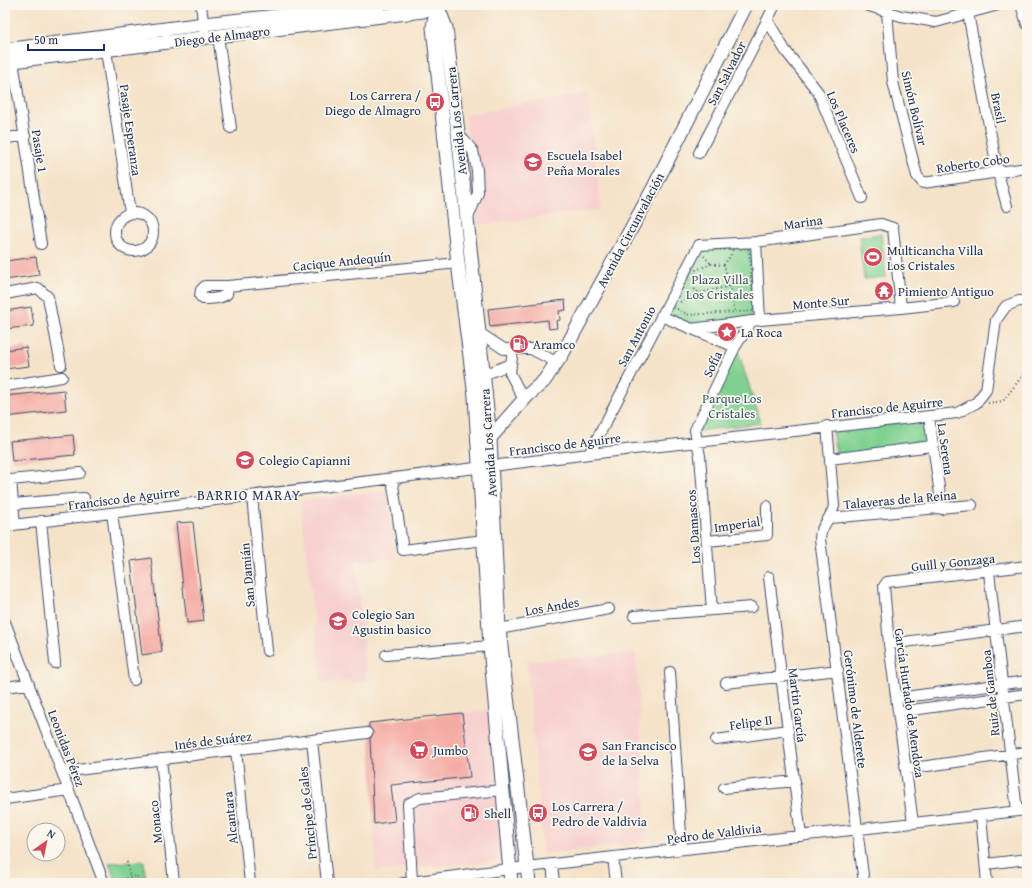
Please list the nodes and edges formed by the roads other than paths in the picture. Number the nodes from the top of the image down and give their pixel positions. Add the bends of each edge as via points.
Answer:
1 (201, 5) edge
2 (380, 5) edge
3 (437, 5) edge
4 (746, 5) edge
5 (775, 5) edge
6 (866, 5) edge
7 (998, 5) edge
8 (1021, 5) edge
9 (887, 12) junction
10 (968, 13) junction
11 (768, 21) junction
12 (204, 24) junction
13 (1027, 24) edge
14 (212, 37) junction
15 (5, 50) edge
16 (106, 50) junction
17 (9, 61) edge
18 (231, 128) dead end
19 (24, 136) junction
20 (5, 138) edge
21 (700, 153) dead end
22 (1027, 168) edge
23 (998, 173) junction
24 (923, 183) joint
25 (862, 198) dead end
26 (1008, 206) dead end
27 (130, 213) dead end
28 (756, 242) junction
29 (41, 244) dead end
30 (716, 244) joint
31 (458, 263) junction
32 (228, 286) dead end
33 (5, 294) edge
34 (1027, 301) edge
35 (954, 302) dead end
36 (900, 308) junction
37 (661, 316) junction
38 (755, 321) junction
39 (691, 329) junction
40 (478, 332) junction
41 (735, 347) junction
42 (513, 349) junction
43 (556, 362) junction
44 (511, 364) junction
45 (61, 365) dead end
46 (483, 375) junction
47 (62, 377) dead end
48 (5, 386) edge
49 (524, 400) junction
50 (929, 416) junction
51 (827, 426) junction
52 (490, 438) junction
53 (696, 442) junction
54 (932, 446) junction
55 (589, 454) junction
56 (830, 459) junction
57 (485, 467) junction
58 (80, 473) dead end
59 (392, 479) junction
60 (8, 480) edge
61 (252, 496) junction
62 (84, 498) dead end
63 (13, 504) junction
64 (972, 505) dead end
65 (767, 506) dead end
66 (942, 509) junction
67 (112, 513) junction
68 (830, 518) junction
69 (41, 522) junction
70 (10, 525) edge
71 (484, 540) junction
72 (707, 541) junction
73 (1027, 566) edge
74 (990, 572) junction
75 (769, 577) dead end
76 (884, 586) joint
77 (752, 607) dead end
78 (609, 609) dead end
79 (712, 610) junction
80 (634, 616) dead end
81 (5, 622) edge
82 (1027, 626) edge
83 (499, 629) junction
84 (997, 630) junction
85 (889, 644) junction
86 (490, 646) junction
87 (267, 651) dead end
88 (386, 655) dead end
89 (55, 663) dead end
90 (838, 670) junction
91 (670, 672) dead end
92 (782, 677) junction
93 (134, 680) dead end
94 (1027, 681) edge
95 (29, 684) junction
96 (726, 684) dead end
97 (1001, 684) junction
98 (5, 687) edge
99 (1027, 694) edge
100 (1003, 697) junction
101 (897, 698) junction
102 (898, 712) junction
103 (788, 730) junction
104 (367, 733) dead end
105 (312, 740) junction
106 (716, 740) dead end
107 (236, 750) junction
108 (1027, 752) edge
109 (1011, 754) junction
110 (161, 759) junction
111 (906, 769) junction
112 (62, 772) junction
113 (794, 781) junction
114 (724, 788) dead end
115 (69, 790) junction
116 (503, 790) junction
117 (5, 799) edge
118 (1022, 811) edge
119 (981, 816) junction
120 (913, 823) junction
121 (858, 829) junction
122 (801, 836) junction
123 (682, 849) junction
124 (613, 857) junction
125 (1027, 859) edge
126 (552, 864) junction
127 (986, 864) junction
128 (527, 867) junction
129 (510, 869) junction
130 (408, 882) edge
131 (104, 883) edge
132 (174, 883) edge
133 (250, 883) edge
134 (327, 883) edge
135 (511, 883) edge
136 (529, 883) edge
137 (554, 883) edge
138 (616, 883) edge
139 (864, 883) edge
140 (987, 883) edge

1 - 12 street
2 - 12 main road, Diego de Almagro
3 - 14 main road, Diego de Almagro via 423,11
3 - 31 main road, Avenida Los Carrera via 433,27
3 - 40 main road, Avenida Los Carrera via 446,28
4 - 43 main road, Avenida Circunvalación via 654,187
5 - 11 street, San Salvador
6 - 9 street
7 - 10 street
8 - 13 street
9 - 10 street via 936,22
9 - 24 street, Simón Bolívar via 893,82 918,176
10 - 23 street, Brasil
11 - 21 street, San Salvador
11 - 25 street, Los Placeres via 785,50 818,92
12 - 14 street
12 - 15 main road, Diego de Almagro
14 - 16 main road, Diego de Almagro
14 - 18 street
16 - 17 main road, Diego de Almagro
16 - 27 street, Pasaje Esperanza
17 - 19 street, Pasaje 1
19 - 20 street
19 - 29 street, Pasaje 1
22 - 23 street, Roberto Cobo
23 - 24 street, Roberto Cobo
23 - 26 street, Brasil
28 - 30 street, Marina
28 - 36 street, Marina via 882,224 893,228
28 - 38 street
30 - 37 street, San Antonio via 699,245
31 - 32 street, Cacique Andequín
31 - 57 main road, Avenida Los Carrera
33 - 45 street via 38,288 48,297
34 - 50 street, Francisco de Aguirre via 1006,306 996,320 986,390 976,403 957,413
35 - 36 street, Monte Sur
36 - 38 street, Monte Sur
37 - 39 street
37 - 55 street, San Antonio
38 - 39 street, Monte Sur
38 - 41 street, Sofía
39 - 41 street
40 - 42 street via 504,349
40 - 46 main road, Avenida Los Carrera
41 - 53 street, Sofía via 695,430
42 - 43 street via 531,349
42 - 44 street
43 - 49 main road, Avenida Circunvalación via 544,381
44 - 46 street
44 - 49 street via 510,373
46 - 52 main road, Avenida Los Carrera
47 - 48 street
49 - 52 main road, Avenida Circunvalación
50 - 51 street, Francisco de Aguirre
50 - 54 street, La Serena
51 - 53 street, Francisco de Aguirre
51 - 56 street
52 - 57 main road, Avenida Los Carrera
53 - 55 street, Francisco de Aguirre
53 - 72 street, Los Damascos via 700,456
54 - 56 street
54 - 66 street, La Serena
55 - 57 street, Francisco de Aguirre
56 - 68 street via 834,506
57 - 59 street, Francisco de Aguirre
57 - 71 main road, Avenida Los Carrera
57 - 83 main road, Avenida Los Carrera
58 - 60 street
59 - 61 street, Francisco de Aguirre
59 - 71 street via 403,550
60 - 63 street
61 - 67 street, Francisco de Aguirre
61 - 87 street, San Damián
62 - 63 street
63 - 70 street
64 - 66 street, Talaveras de la Reina
65 - 72 street, Imperial via 767,535
66 - 68 street, Talaveras de la Reina
67 - 69 street, Francisco de Aguirre
67 - 93 street
68 - 90 street, Gerónimo de Alderete via 820,532 820,539
69 - 70 street, Francisco de Aguirre
69 - 89 street
71 - 86 main road, Avenida Los Carrera
72 - 79 street, Los Damascos
73 - 74 street, Guill y Gonzaga
74 - 76 street, Guill y Gonzaga via 887,582
74 - 84 street, Ruiz de Gamboa
75 - 92 street, Martin García
76 - 85 street, García Hurtado de Mendoza
77 - 79 street
78 - 83 street, Los Andes
79 - 80 street
81 - 95 street, Leonidas Pérez
82 - 84 street
83 - 128 main road, Avenida Los Carrera
84 - 85 street
84 - 97 street, Ruiz de Gamboa
85 - 101 street, García Hurtado de Mendoza
86 - 88 street
86 - 116 main road, Avenida Los Carrera
90 - 92 street
90 - 121 street, Gerónimo de Alderete
91 - 123 street
92 - 96 street
92 - 103 street, Martin García
94 - 97 street
95 - 98 street
95 - 112 street, Leonidas Pérez
97 - 100 street, Ruiz de Gamboa
97 - 101 street
99 - 100 street
100 - 102 street
100 - 109 street, Ruiz de Gamboa
101 - 102 street, García Hurtado de Mendoza
102 - 111 street, García Hurtado de Mendoza
103 - 106 street, Felipe II
103 - 113 street, Martin García
104 - 105 street, Inés de Suárez
105 - 107 street, Inés de Suárez
105 - 134 street, Príncipe de Gales
107 - 110 street, Inés de Suárez
107 - 133 street, Alcantara
108 - 109 street
109 - 111 street
109 - 118 street, Ruiz de Gamboa
110 - 112 street, Inés de Suárez
110 - 132 street, Monaco
111 - 120 street, García Hurtado de Mendoza
112 - 115 street, Leonidas Pérez
113 - 114 street
113 - 122 street, Martin García
115 - 117 street
115 - 131 street, Leonidas Pérez
116 - 129 main road, Avenida Los Carrera
116 - 130 street via 420,798 408,804
118 - 119 street, Pedro de Valdivia
119 - 120 street, Pedro de Valdivia
119 - 127 street
120 - 121 street, Pedro de Valdivia
121 - 122 street, Pedro de Valdivia
121 - 139 street, Gerónimo de Alderete
122 - 123 street, Pedro de Valdivia
123 - 124 street, Pedro de Valdivia
124 - 126 street, Pedro de Valdivia
124 - 138 street
125 - 127 street
126 - 128 street, Pedro de Valdivia
126 - 137 street
127 - 140 street
128 - 129 street, Pedro de Valdivia
128 - 136 main road, Avenida Los Carrera
129 - 130 street, Pedro de Valdivia
129 - 135 main road, Avenida Los Carrera

